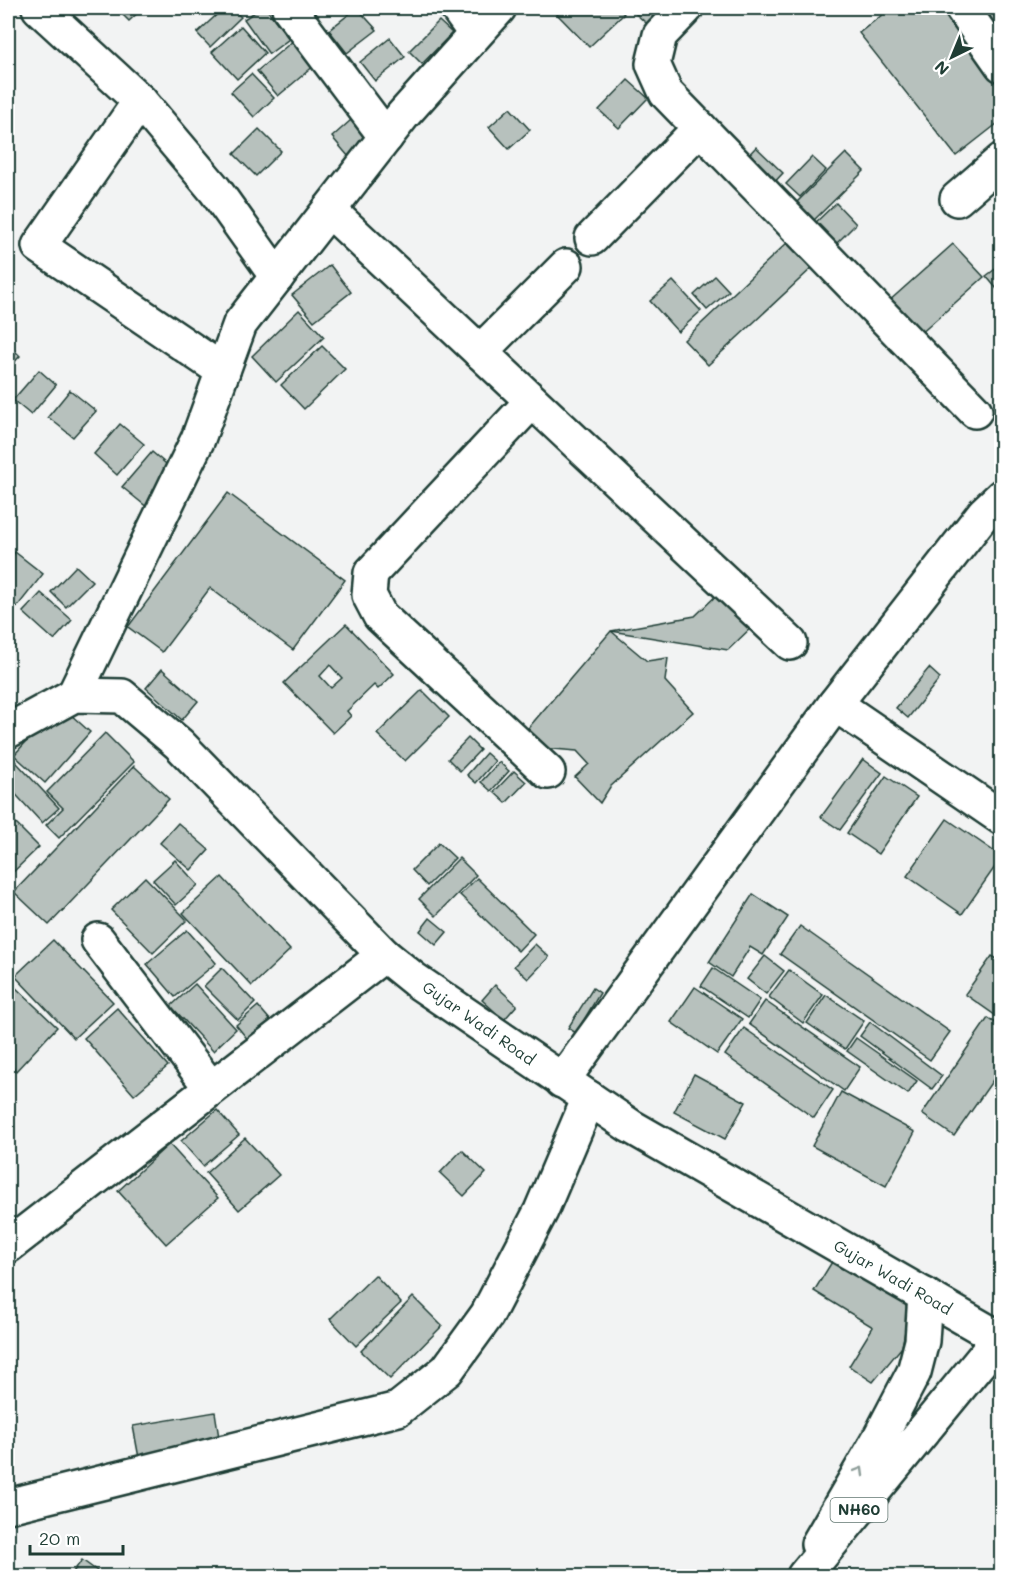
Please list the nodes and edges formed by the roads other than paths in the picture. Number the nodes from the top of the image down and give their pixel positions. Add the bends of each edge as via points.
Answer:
1 (39, 8) edge
2 (289, 8) edge
3 (499, 8) edge
4 (686, 8) edge
5 (962, 8) edge
6 (466, 20) edge
7 (1002, 65) edge
8 (140, 101) junction
9 (700, 128) junction
10 (386, 137) junction
11 (1002, 160) edge
12 (957, 199) dead end
13 (329, 210) junction
14 (592, 238) dead end
15 (566, 266) dead end
16 (277, 277) junction
17 (480, 352) junction
18 (223, 371) junction
19 (532, 401) junction
20 (975, 411) dead end
21 (1002, 496) edge
22 (790, 643) dead end
23 (74, 695) junction
24 (835, 704) junction
25 (8, 731) edge
26 (548, 772) dead end
27 (1002, 818) edge
28 (98, 940) dead end
29 (384, 954) junction
30 (562, 1081) junction
31 (211, 1088) junction
32 (589, 1098) junction
33 (8, 1245) edge
34 (925, 1295) junction
35 (1000, 1337) edge
36 (8, 1506) edge
37 (799, 1576) edge
38 (804, 1576) edge

1 - 8 main road
2 - 10 main road
3 - 6 main road
4 - 9 main road via 660,35 653,64 666,93
5 - 7 main road
6 - 10 main road
8 - 16 main road via 215,190
8 - 18 main road via 39,246
9 - 14 main road
9 - 20 main road
10 - 13 main road
11 - 12 main road
13 - 16 main road
13 - 17 main road
15 - 17 main road
16 - 18 main road via 240,324
17 - 19 main road
18 - 23 main road via 198,439
19 - 22 main road
19 - 26 main road via 371,573 369,596 380,616
21 - 24 main road via 984,513
23 - 25 main road, Gujar Wadi Road
23 - 29 main road, Gujar Wadi Road via 122,696 179,744
24 - 27 main road
24 - 30 main road
28 - 31 main road
29 - 30 main road, Gujar Wadi Road via 415,980
29 - 31 main road
30 - 32 main road, Gujar Wadi Road
31 - 33 main road
32 - 34 main road, Gujar Wadi Road via 630,1126
32 - 36 main road via 540,1211 487,1315 447,1370 398,1408
34 - 35 main road, Gujar Wadi Road
37 -> 34 main road via 914,1372 922,1341
35 - 38 main road, NH60

